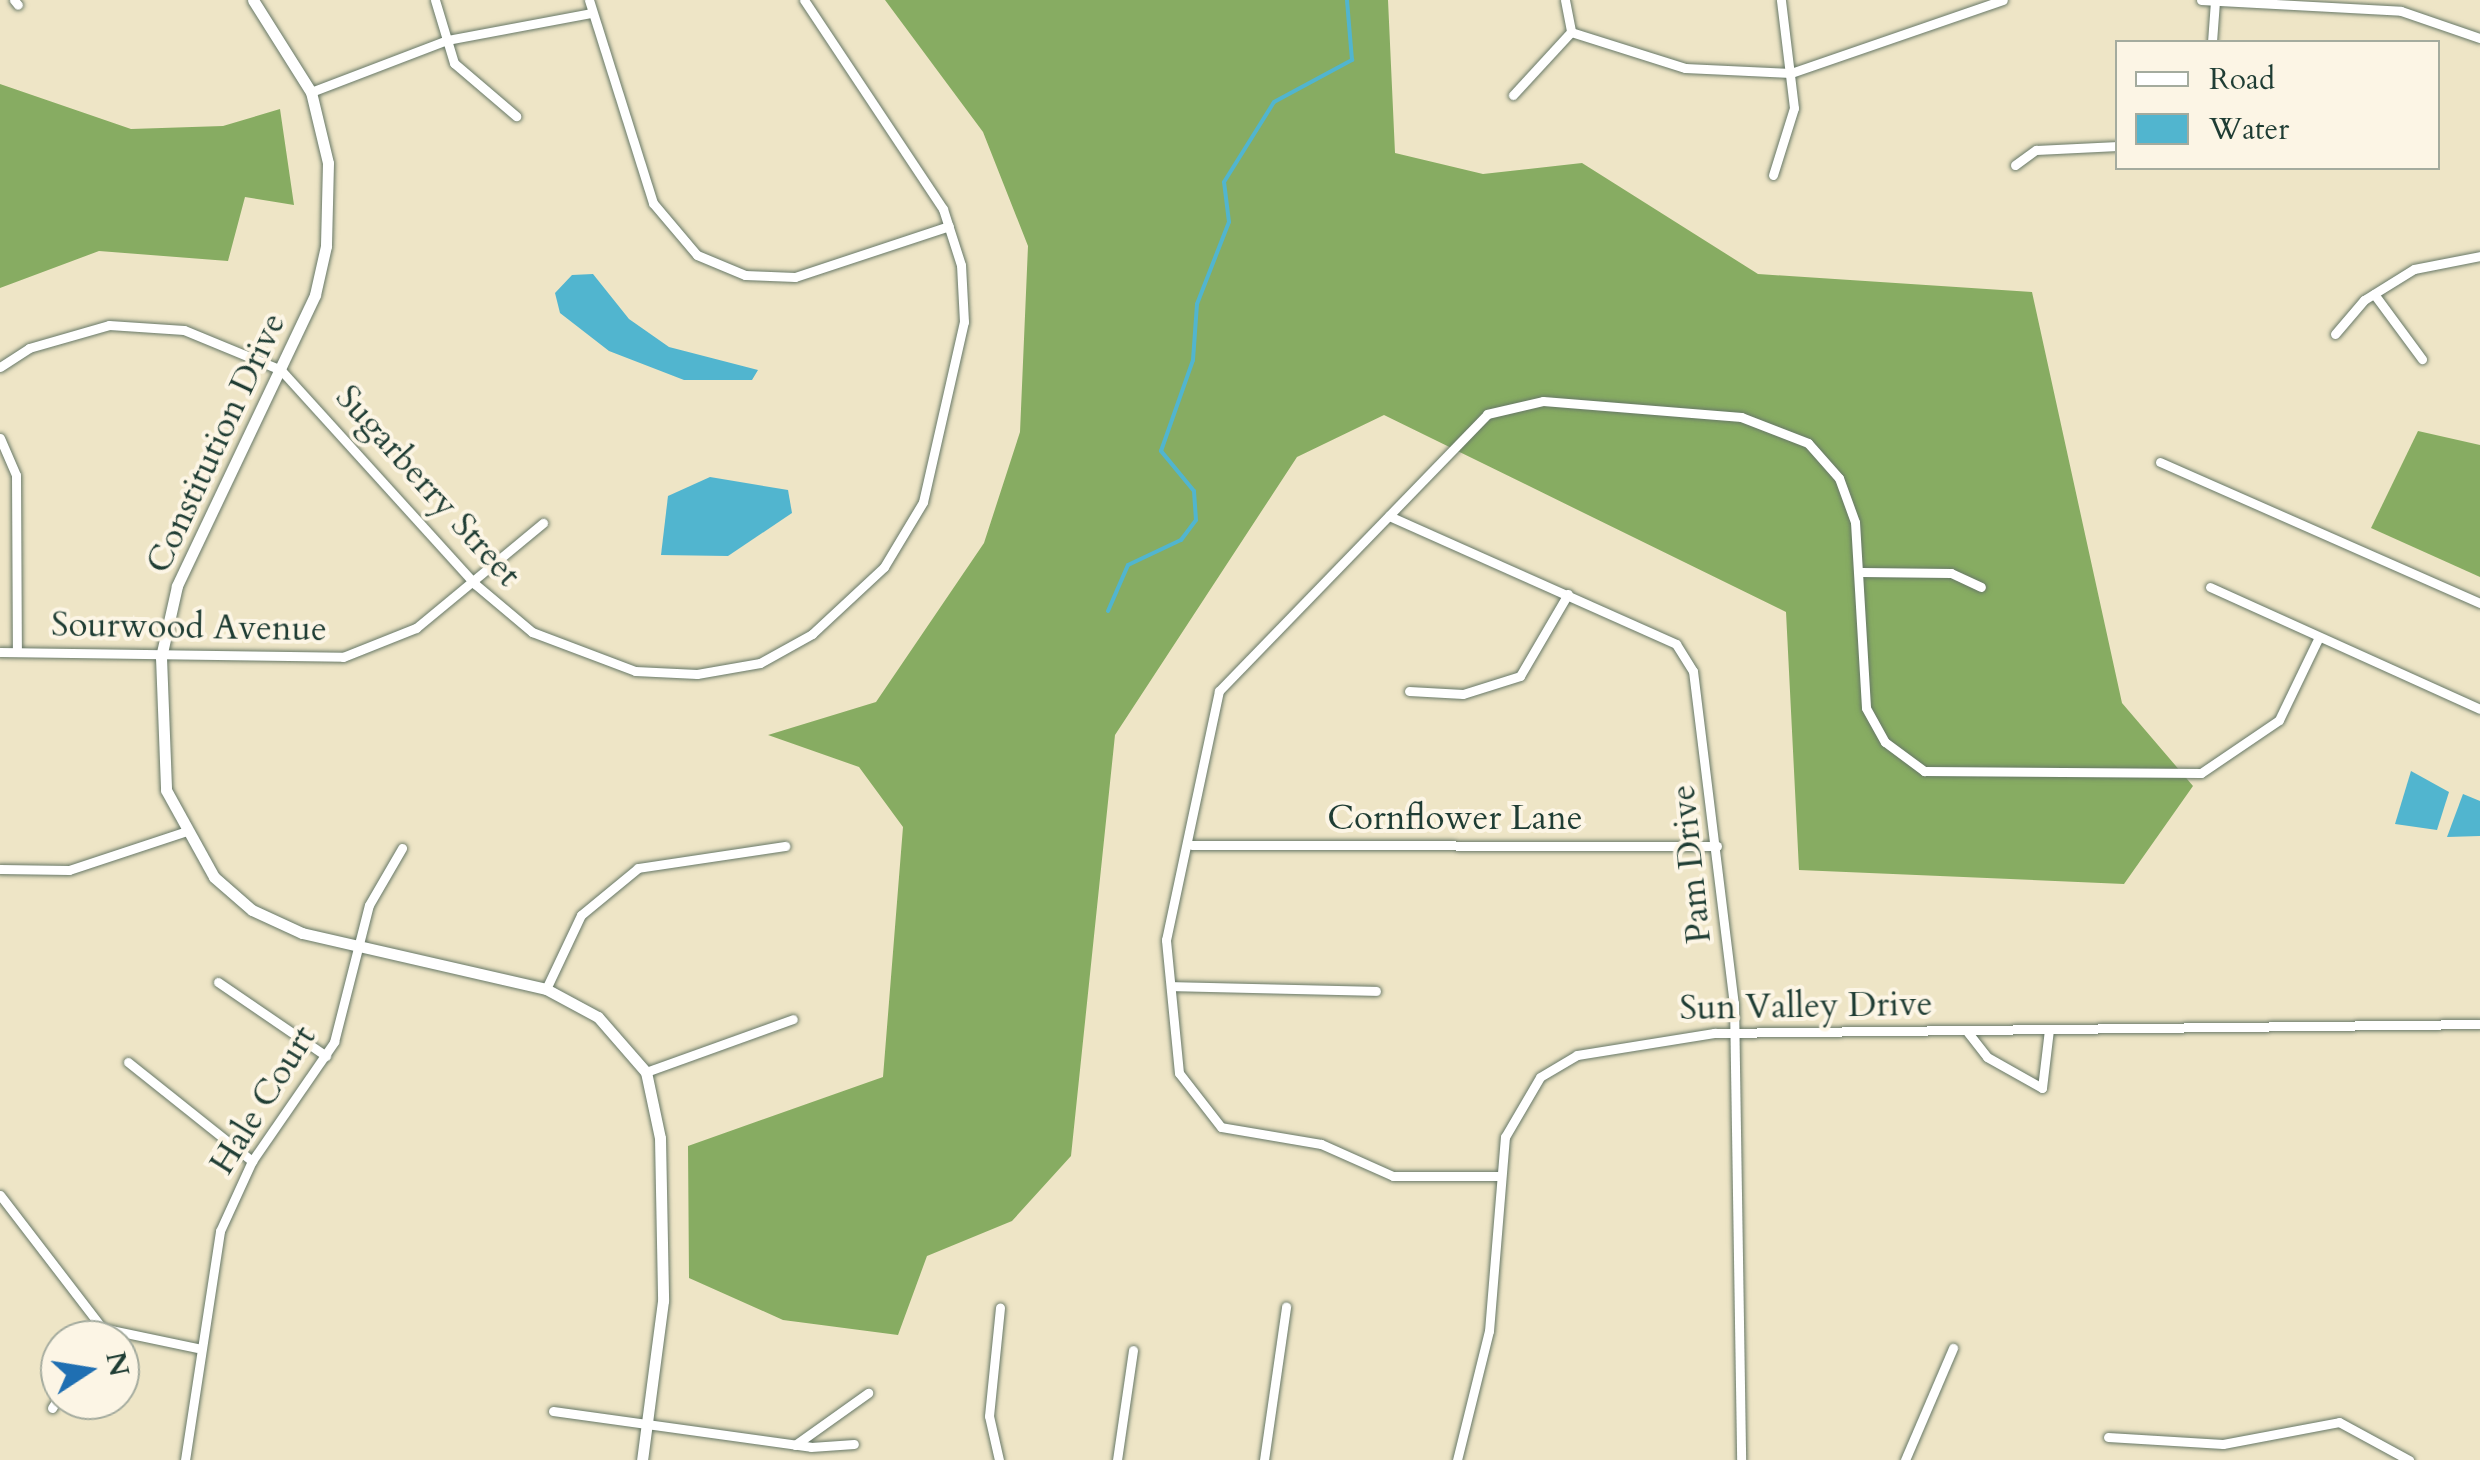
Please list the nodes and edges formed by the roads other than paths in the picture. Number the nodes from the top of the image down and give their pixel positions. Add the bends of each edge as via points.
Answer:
1 (253, 0) edge
2 (435, 0) edge
3 (589, 0) edge
4 (804, 0) edge
5 (1565, 0) edge
6 (1781, 0) edge
7 (2003, 0) edge
8 (2202, 0) edge
9 (2214, 1) edge
10 (591, 13) junction
11 (1571, 32) junction
12 (2480, 38) edge
13 (447, 40) junction
14 (2212, 40) edge
15 (1791, 74) junction
16 (311, 92) junction
17 (1513, 94) dead end
18 (516, 116) dead end
19 (2115, 146) edge
20 (2014, 164) dead end
21 (1773, 175) dead end
22 (949, 226) junction
23 (2480, 256) edge
24 (2374, 294) junction
25 (2335, 334) dead end
26 (2422, 359) dead end
27 (0, 367) edge
28 (281, 370) junction
29 (0, 438) edge
30 (2160, 462) dead end
31 (1388, 516) junction
32 (544, 522) dead end
33 (1860, 572) junction
34 (475, 584) junction
35 (2210, 587) dead end
36 (1982, 588) dead end
37 (1568, 594) junction
38 (2480, 603) edge
39 (2318, 639) junction
40 (17, 650) junction
41 (0, 652) edge
42 (161, 657) junction
43 (1409, 691) dead end
44 (2480, 709) edge
45 (184, 832) junction
46 (1192, 844) junction
47 (785, 846) dead end
48 (1717, 846) junction
49 (402, 848) dead end
50 (0, 869) edge
51 (361, 946) junction
52 (218, 982) dead end
53 (1171, 986) junction
54 (546, 989) junction
55 (1376, 991) dead end
56 (793, 1019) dead end
57 (2480, 1024) edge
58 (2049, 1029) junction
59 (1966, 1030) junction
60 (1734, 1034) junction
61 (326, 1056) junction
62 (128, 1062) dead end
63 (646, 1072) junction
64 (252, 1161) junction
65 (1502, 1176) junction
66 (0, 1196) edge
67 (1286, 1307) dead end
68 (1000, 1308) dead end
69 (96, 1320) edge
70 (140, 1336) edge
71 (197, 1348) junction
72 (1952, 1348) dead end
73 (1133, 1350) dead end
74 (868, 1393) dead end
75 (554, 1411) dead end
76 (646, 1426) junction
77 (2108, 1437) dead end
78 (854, 1444) dead end
79 (794, 1445) junction
80 (185, 1460) edge
81 (642, 1460) edge
82 (801, 1460) edge
83 (999, 1460) edge
84 (1117, 1460) edge
85 (1264, 1460) edge
86 (1456, 1460) edge
87 (1740, 1460) edge
88 (1905, 1460) edge
89 (2409, 1460) edge

1 - 16 street, Constitution Drive
2 - 13 street
3 - 10 street
4 - 22 street, Sugarberry Street via 924,174
5 - 11 street
6 - 15 street
7 - 15 street
8 - 9 street
9 - 12 street via 2402,11
9 - 14 street
10 - 13 street
10 - 22 street via 653,202 698,255 745,275 795,277
11 - 15 street via 1685,68
11 - 17 street
13 - 16 street
13 - 18 street via 466,76
15 - 21 street via 1792,131
16 - 28 street, Constitution Drive via 328,162 326,246
19 - 20 street via 2036,150
22 - 34 street, Sugarberry Street via 964,322 923,502 884,567 812,634 760,663 696,674 635,670 547,640
23 - 24 street via 2436,261
24 - 25 street
24 - 26 street
27 - 28 street, Sugarberry Street via 29,348 109,326 184,330
28 - 34 street, Sugarberry Street
28 - 42 street, Constitution Drive via 177,586
29 - 40 street via 16,475
30 - 38 street
31 - 33 street via 1425,474 1504,406 1543,401 1769,422 1808,442 1838,478
31 - 37 street, Pam Drive
31 - 46 street via 1219,692 1201,744
32 - 34 street, Sourwood Avenue
33 - 36 street via 1951,574
33 - 39 street via 1866,708 1886,742 1924,771 1954,778 2201,773 2279,720
34 - 42 street, Sourwood Avenue via 388,644 344,658
35 - 39 street
37 - 43 street via 1520,676 1463,694
37 - 48 street, Pam Drive via 1676,644 1694,671
39 - 44 street
40 - 41 street, Sourwood Avenue
40 - 42 street, Sourwood Avenue
42 - 45 street, Constitution Drive via 158,745
45 - 50 street via 69,870
45 - 51 street, Constitution Drive via 214,877 252,910 302,934
46 - 48 street, Cornflower Lane
46 - 53 street via 1171,895
47 - 54 street via 638,868 582,914
48 - 60 street, Pam Drive
49 - 51 street, Hale Court via 369,904
51 - 54 street, Constitution Drive
51 - 61 street, Hale Court
52 - 61 street
53 - 55 street
53 - 65 street via 1186,1093 1221,1127 1322,1144 1392,1176
54 - 63 street, Constitution Drive via 598,1016
56 - 63 street
57 - 58 street, Sun Valley Drive
58 - 59 street, Sun Valley Drive
58 - 59 street via 2042,1088 1987,1057
59 - 60 street, Sun Valley Drive
60 - 65 street, Sun Valley Drive via 1657,1037 1558,1064 1512,1117
60 - 87 street, Pam Drive
61 - 64 street, Hale Court
62 - 64 street
63 - 76 street, Constitution Drive via 660,1138 663,1301
64 - 71 street, Hale Court via 209,1267
65 - 86 street, Sun Valley Drive via 1489,1331
66 - 69 street
67 - 85 street
68 - 83 street via 988,1416
70 - 71 street
71 - 80 street, Hale Court
72 - 88 street
73 - 84 street
74 - 79 street
75 - 76 street
76 - 79 street
76 - 81 street, Constitution Drive
77 - 89 street via 2223,1444 2339,1422
78 - 79 street
79 - 82 street

